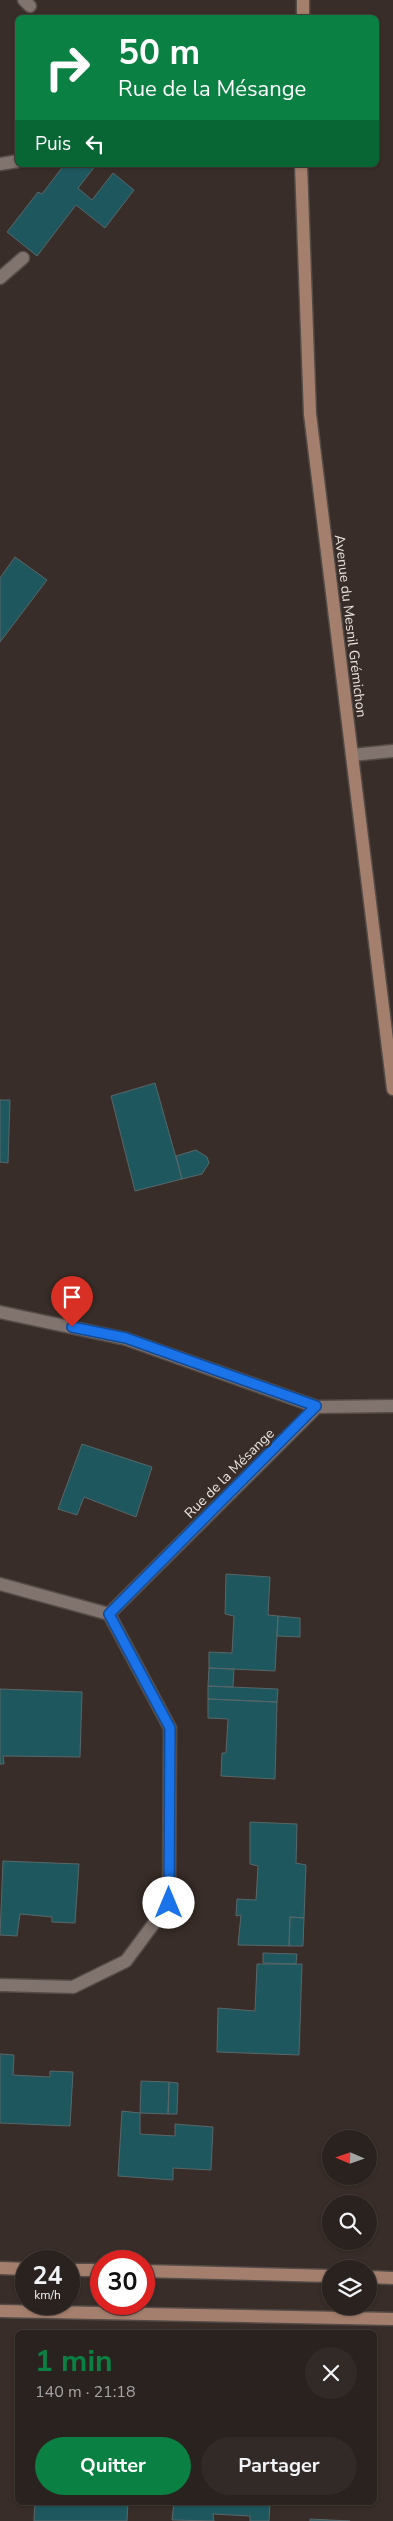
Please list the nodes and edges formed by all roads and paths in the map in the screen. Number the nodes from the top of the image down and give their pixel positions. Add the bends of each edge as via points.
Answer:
1 (303, 0) edge
2 (303, 15) edge
3 (15, 162) edge
4 (0, 164) edge
5 (301, 167) edge
6 (23, 258) dead end
7 (0, 278) edge
8 (393, 751) edge
9 (352, 755) junction
10 (393, 1089) edge
11 (0, 1312) edge
12 (316, 1406) junction
13 (393, 1406) edge
14 (0, 1584) edge
15 (109, 1614) junction
16 (0, 1985) edge
17 (0, 2268) edge
18 (15, 2268) edge
19 (155, 2272) edge
20 (322, 2276) edge
21 (377, 2277) edge
22 (393, 2278) edge
23 (0, 2311) edge
24 (393, 2319) edge

1 - 2 street
3 - 4 street
5 - 9 street, Avenue du Mesnil Grémichon via 310,414
6 - 7 street
8 - 9 street
9 - 10 street, Avenue du Mesnil Grémichon
11 - 12 street via 126,1338
12 - 13 street
12 - 15 street, Rue de la Mésange
14 - 15 street
15 - 16 street via 170,1728 169,1903 126,1961 73,1987
17 - 18 street
19 - 20 street
21 - 22 street
23 - 24 street

